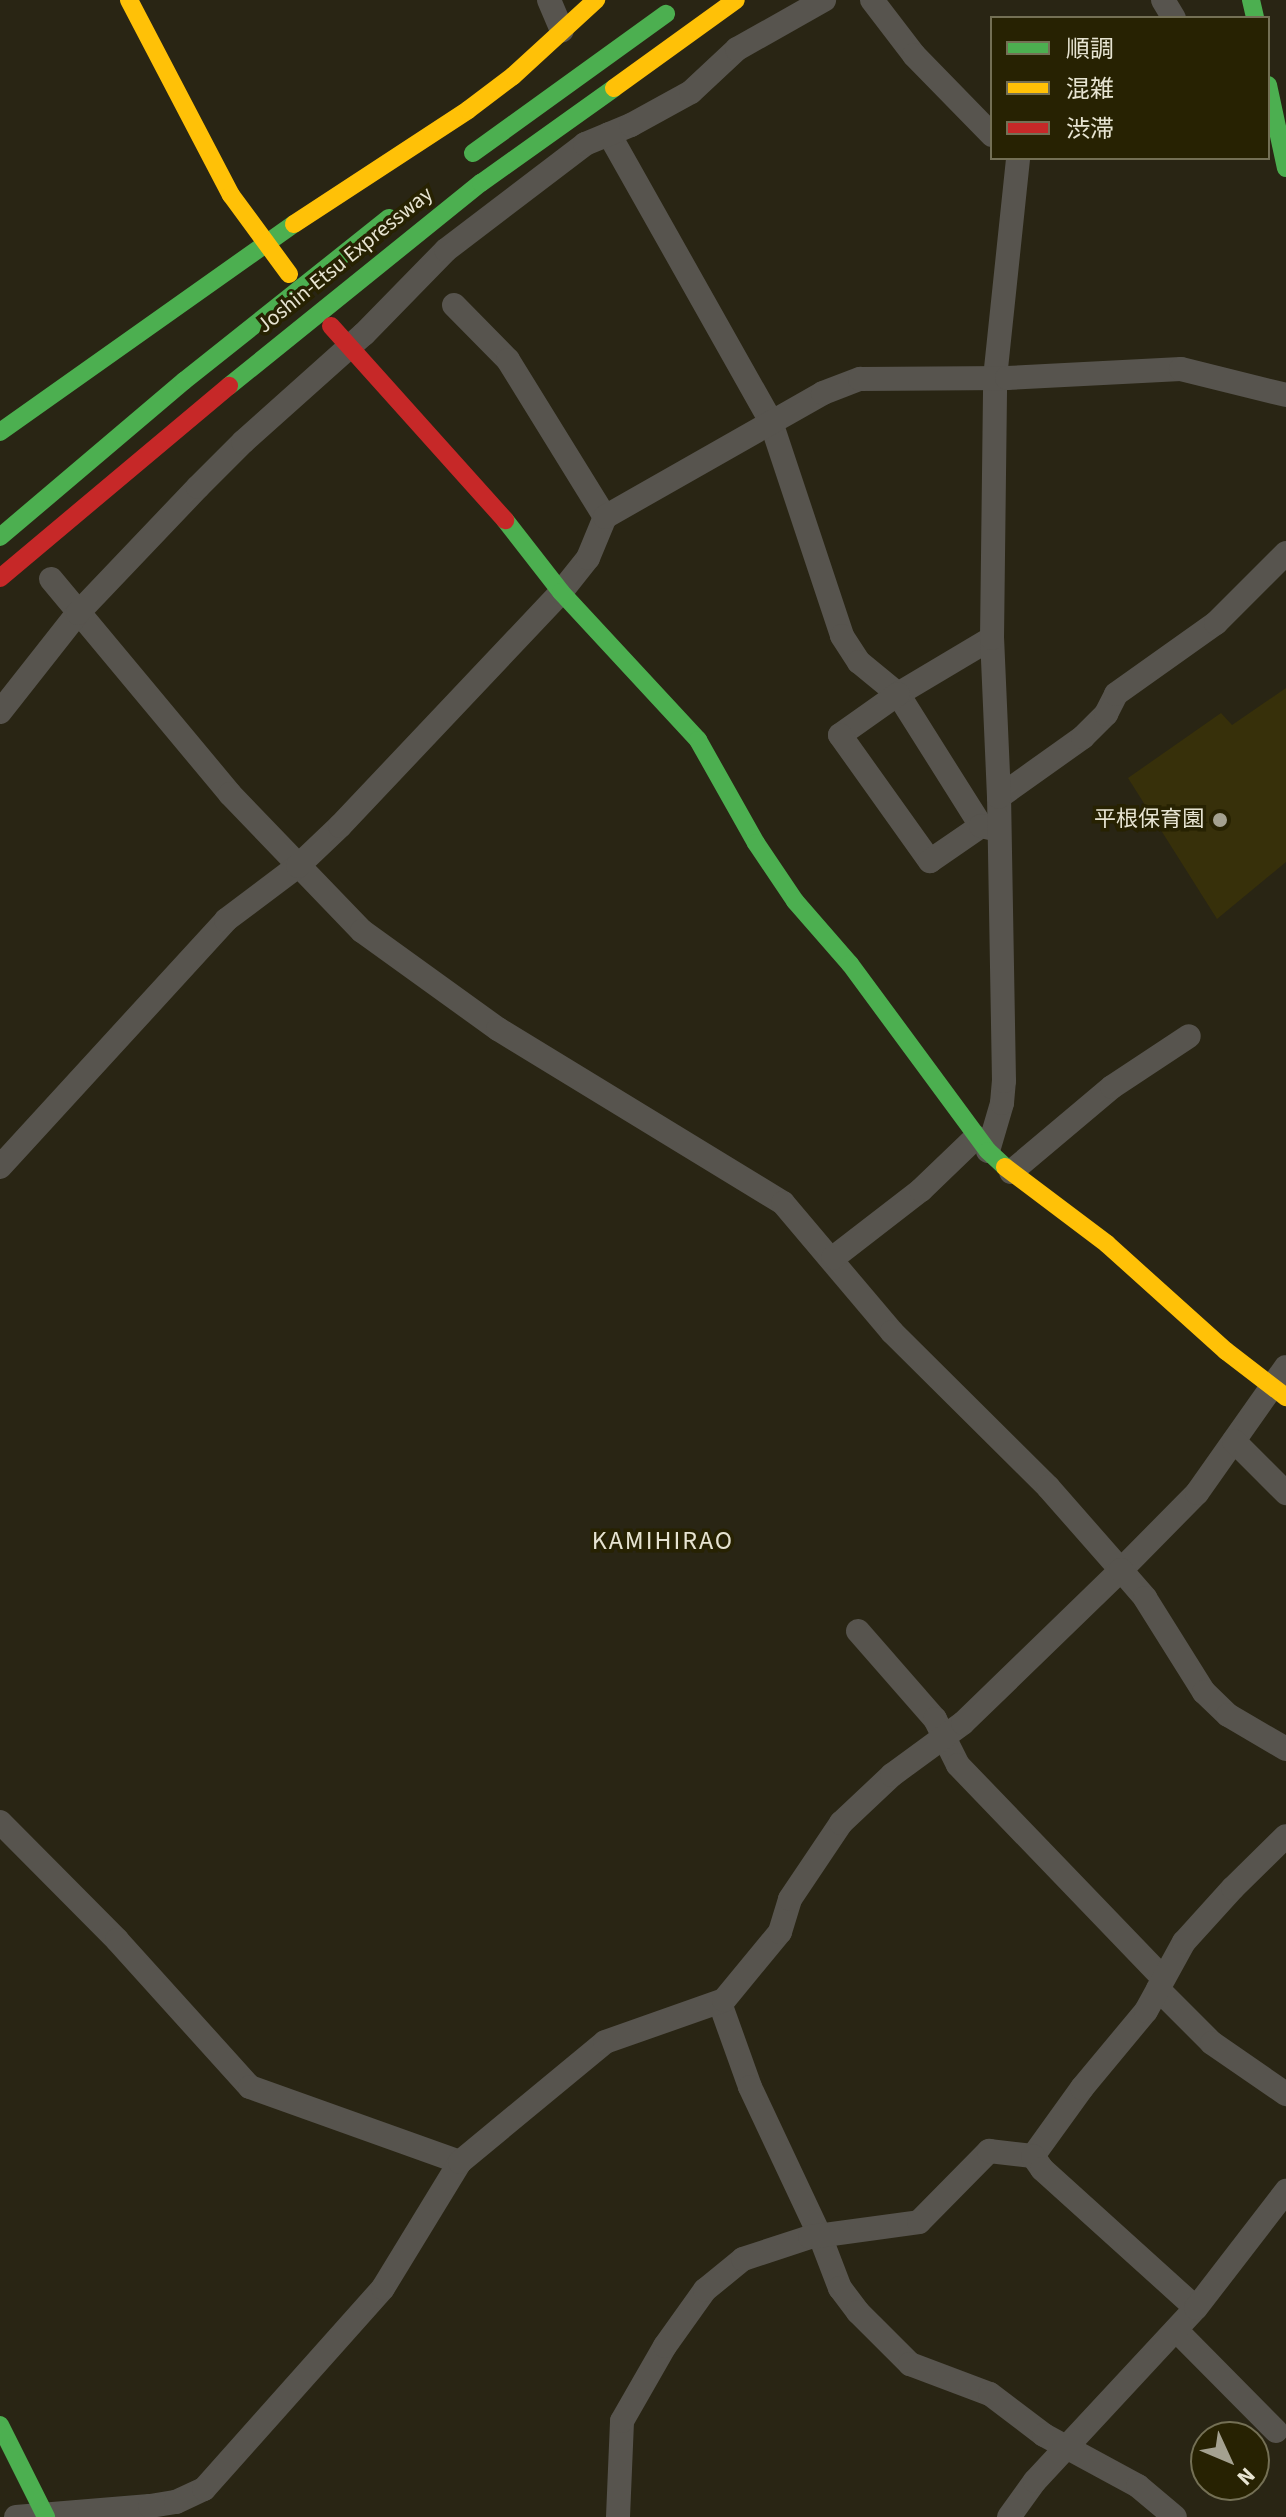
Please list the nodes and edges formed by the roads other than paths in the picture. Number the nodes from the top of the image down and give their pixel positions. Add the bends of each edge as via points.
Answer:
1 (129, 0) edge
2 (549, 0) edge
3 (596, 0) edge
4 (686, 0) edge
5 (736, 0) edge
6 (824, 0) edge
7 (872, 0) edge
8 (562, 30) junction
9 (1271, 119) edge
10 (990, 133) edge
11 (609, 134) junction
12 (1018, 160) edge
13 (460, 162) dead end
14 (1286, 168) edge
15 (400, 209) dead end
16 (266, 243) junction
17 (289, 274) dead end
18 (454, 305) dead end
19 (331, 326) dead end
20 (346, 347) junction
21 (995, 378) junction
22 (1286, 395) edge
23 (771, 422) junction
24 (0, 432) edge
25 (605, 517) junction
26 (0, 537) edge
27 (1286, 553) edge
28 (0, 578) edge
29 (51, 579) dead end
30 (561, 592) junction
31 (78, 613) junction
32 (992, 638) junction
33 (898, 694) junction
34 (0, 712) edge
35 (999, 797) junction
36 (990, 828) junction
37 (298, 866) junction
38 (1189, 1036) dead end
39 (982, 1144) junction
40 (0, 1167) edge
41 (1011, 1172) junction
42 (833, 1258) junction
43 (1286, 1367) edge
44 (1278, 1392) edge
45 (1234, 1441) junction
46 (1286, 1493) edge
47 (1121, 1570) junction
48 (858, 1631) dead end
49 (945, 1737) junction
50 (1286, 1749) edge
51 (0, 1822) edge
52 (1286, 1836) edge
53 (1160, 1983) junction
54 (720, 2003) junction
55 (1286, 2094) edge
56 (1033, 2156) junction
57 (460, 2162) junction
58 (1286, 2191) edge
59 (1286, 2218) edge
60 (820, 2236) junction
61 (1252, 2238) junction
62 (1196, 2308) junction
63 (1176, 2330) junction
64 (0, 2425) edge
65 (1276, 2431) dead end
66 (1066, 2448) junction
67 (195, 2496) junction
68 (44, 2515) edge
69 (16, 2517) edge
70 (181, 2517) edge
71 (618, 2517) edge
72 (1009, 2517) edge
73 (1175, 2517) edge

1 - 16 main road via 231,195
2 - 8 street
3 - 8 main road
4 - 13 main road
5 - 28 main road, Joshin-Etsu Expressway via 528,148 343,291
6 - 11 street via 737,49 691,92
7 - 10 street via 914,55
8 - 16 main road via 468,110
9 - 14 main road
11 - 20 street via 585,144 446,250
11 - 23 street
12 - 21 street
15 - 26 main road, Joshin-Etsu Expressway
16 - 17 main road
16 - 24 main road
18 - 25 street via 508,360
19 - 20 main road
20 - 30 main road via 497,510
20 - 31 street via 243,442
21 - 22 street via 1181,369
21 - 23 street via 860,379
21 - 32 street
23 - 25 street
23 - 33 street via 842,636 859,662
25 - 30 street via 588,558
27 - 35 street via 1216,623 1116,694 1106,714 1083,737
29 - 31 street
30 - 37 street
30 - 39 main road via 698,740 795,901 850,964
31 - 34 street
31 - 37 street via 230,794
32 - 33 street
32 - 35 street
33 - 36 street
33 - 36 street via 840,735 930,861
35 - 36 street
36 - 39 street via 1004,1081 1002,1103
37 - 40 street via 226,920
37 - 42 street via 362,931 430,983 756,1184 783,1203
38 - 41 street via 1112,1087
39 - 41 main road
39 - 42 street
41 - 44 main road via 1107,1244
42 - 47 street via 892,1332 1048,1487
43 - 44 street
44 - 45 street
45 - 46 street
45 - 47 street via 1197,1493
47 - 49 street
47 - 50 street via 1145,1598 1204,1692 1228,1715
48 - 49 street
49 - 53 street via 958,1765
49 - 54 street via 892,1775 841,1823 790,1899 780,1932
51 - 57 street via 117,1940 250,2087
52 - 53 street via 1205,1917
53 - 55 street via 1212,2043
53 - 56 street via 1146,2011
54 - 57 street via 605,2042
54 - 60 street via 750,2087
56 - 60 street via 983,2153 919,2222
56 - 62 street
57 - 67 street via 383,2288
58 - 61 street
59 - 61 street
60 - 66 street via 840,2288 910,2364 990,2394
60 - 71 street via 743,2259 723,2272 686,2314 622,2421
61 - 62 street
62 - 63 street
63 - 65 street
63 - 66 street
64 - 68 main road
66 - 72 street
66 - 73 street via 1138,2486
67 - 68 street via 150,2506
67 - 70 street
68 - 69 street

